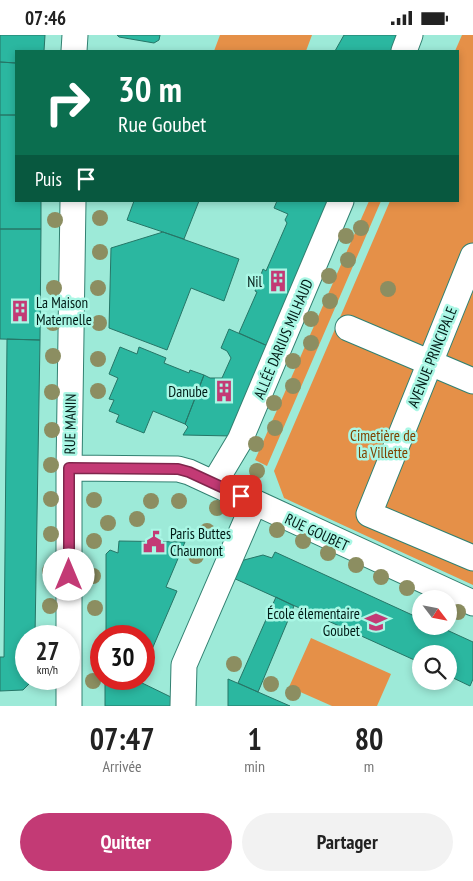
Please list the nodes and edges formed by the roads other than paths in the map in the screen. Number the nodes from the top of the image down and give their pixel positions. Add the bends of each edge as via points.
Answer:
1 (75, 35) edge
2 (410, 35) edge
3 (74, 50) edge
4 (404, 50) edge
5 (72, 202) edge
6 (340, 202) edge
7 (473, 257) edge
8 (348, 328) dead end
9 (429, 364) junction
10 (473, 381) edge
11 (69, 468) junction
12 (219, 475) dead end
13 (254, 503) junction
14 (473, 559) edge
15 (473, 603) edge
16 (69, 706) edge
17 (183, 706) edge

1 - 3 street
2 - 4 street
5 - 11 street, RUE MANIN
6 - 12 street, ALLÉE DARIUS MILHAUD via 240,440
7 - 9 street, AVENUE PRINCIPALE
8 - 9 street
9 - 10 street
9 - 14 street, AVENUE PRINCIPALE via 369,514
11 - 13 street, RUE GOUBET via 178,469
11 - 16 street, RUE MANIN
13 - 15 street, RUE GOUBET
13 - 17 street via 184,665

